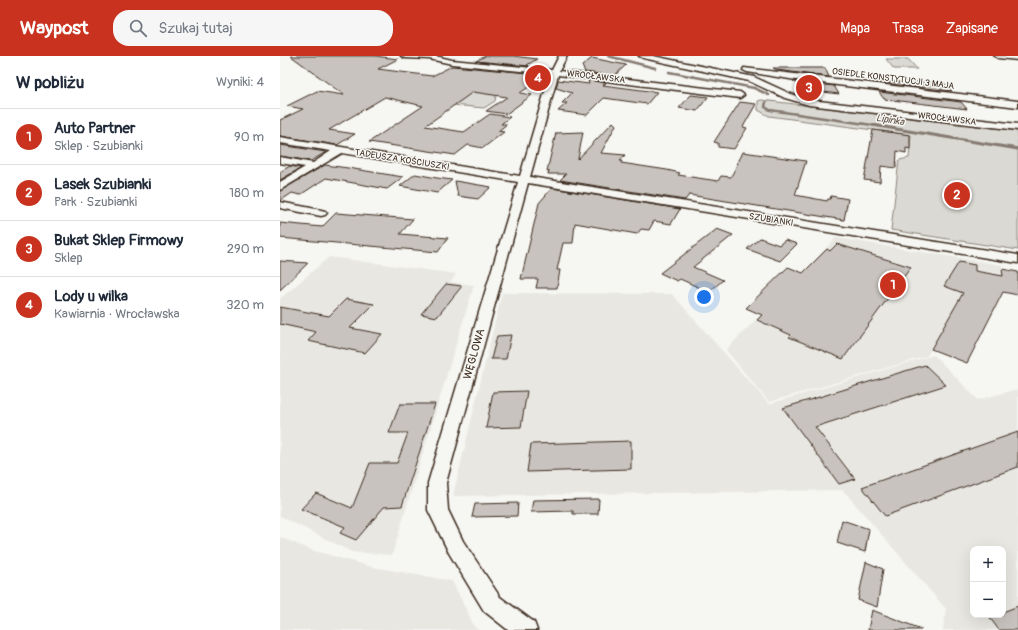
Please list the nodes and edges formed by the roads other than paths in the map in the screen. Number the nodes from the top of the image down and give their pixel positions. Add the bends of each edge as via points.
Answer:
1 (405, 56) edge
2 (562, 56) edge
3 (643, 56) edge
4 (998, 56) edge
5 (1018, 58) edge
6 (701, 61) dead end
7 (532, 69) junction
8 (555, 72) junction
9 (765, 74) junction
10 (751, 79) junction
11 (740, 95) dead end
12 (1018, 104) edge
13 (1018, 127) edge
14 (280, 140) edge
15 (340, 150) junction
16 (280, 160) edge
17 (315, 166) junction
18 (524, 180) junction
19 (280, 187) edge
20 (280, 204) edge
21 (321, 213) dead end
22 (1018, 259) edge
23 (526, 630) edge

1 - 7 street, WROCŁAWSKA
2 - 7 street, WĘGLOWA via 555,59 550,66
2 - 8 street, WĘGLOWA
3 - 10 street, WROCŁAWSKA
4 - 5 street
6 - 9 street, OSIEDLE KONSTYTUCJI 3 MAJA
7 - 8 street, WROCŁAWSKA
8 - 11 street, WROCŁAWSKA
8 - 18 street, WĘGLOWA
9 - 10 street
9 - 12 street, OSIEDLE KONSTYTUCJI 3 MAJA
10 - 13 street, WROCŁAWSKA via 788,96 820,104
14 - 15 street, TADEUSZA KOŚCIUSZKI
15 - 17 street
15 - 18 street, TADEUSZA KOŚCIUSZKI
16 - 17 street
17 - 19 street
18 - 22 street, SZUBIANKI
18 - 23 street, WĘGLOWA via 437,484 438,510 456,547 492,604
20 - 21 street

